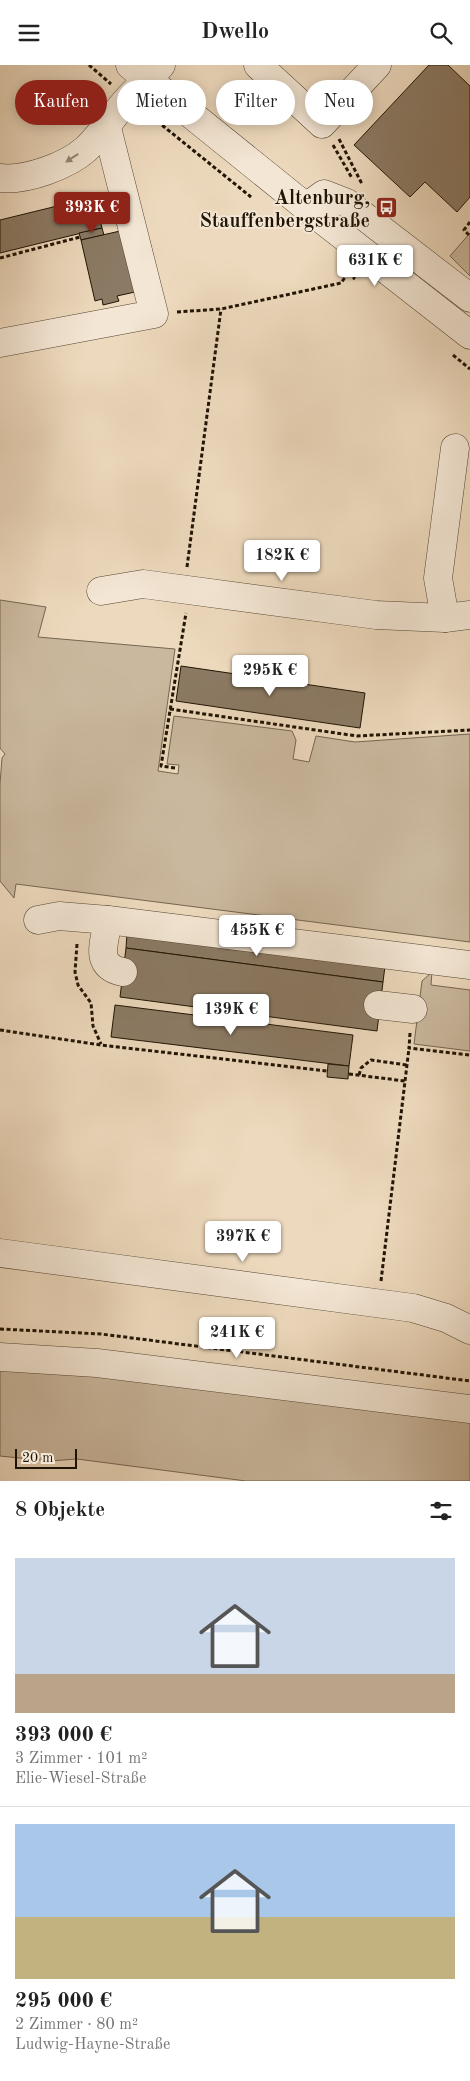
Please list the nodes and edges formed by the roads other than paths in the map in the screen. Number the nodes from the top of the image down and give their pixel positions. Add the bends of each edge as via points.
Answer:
1 (258, 65) edge
2 (377, 65) edge
3 (146, 70) edge
4 (107, 123) edge
5 (105, 125) edge
6 (106, 125) edge
7 (0, 178) edge
8 (306, 207) junction
9 (470, 298) edge
10 (470, 335) edge
11 (0, 343) edge
12 (455, 448) dead end
13 (101, 591) dead end
14 (457, 617) edge
15 (38, 920) dead end
16 (108, 920) junction
17 (470, 965) edge
18 (123, 972) dead end
19 (378, 1005) dead end
20 (413, 1009) dead end
21 (0, 1253) edge
22 (458, 1316) edge
23 (470, 1330) edge
24 (0, 1357) edge
25 (470, 1409) edge

1 - 2 street via 325,121
3 - 4 street
3 - 8 street
5 -> 7 street via 87,149 69,161 41,173
6 - 11 street via 154,314
8 - 9 street via 324,194 347,203
8 - 10 street
12 - 14 street via 438,578
13 - 14 street via 143,584 376,615
15 - 16 street via 59,916
16 - 17 street
16 - 18 street via 104,963 110,969
19 - 20 street
21 - 22 street
22 - 23 street
24 - 25 street via 97,1363

